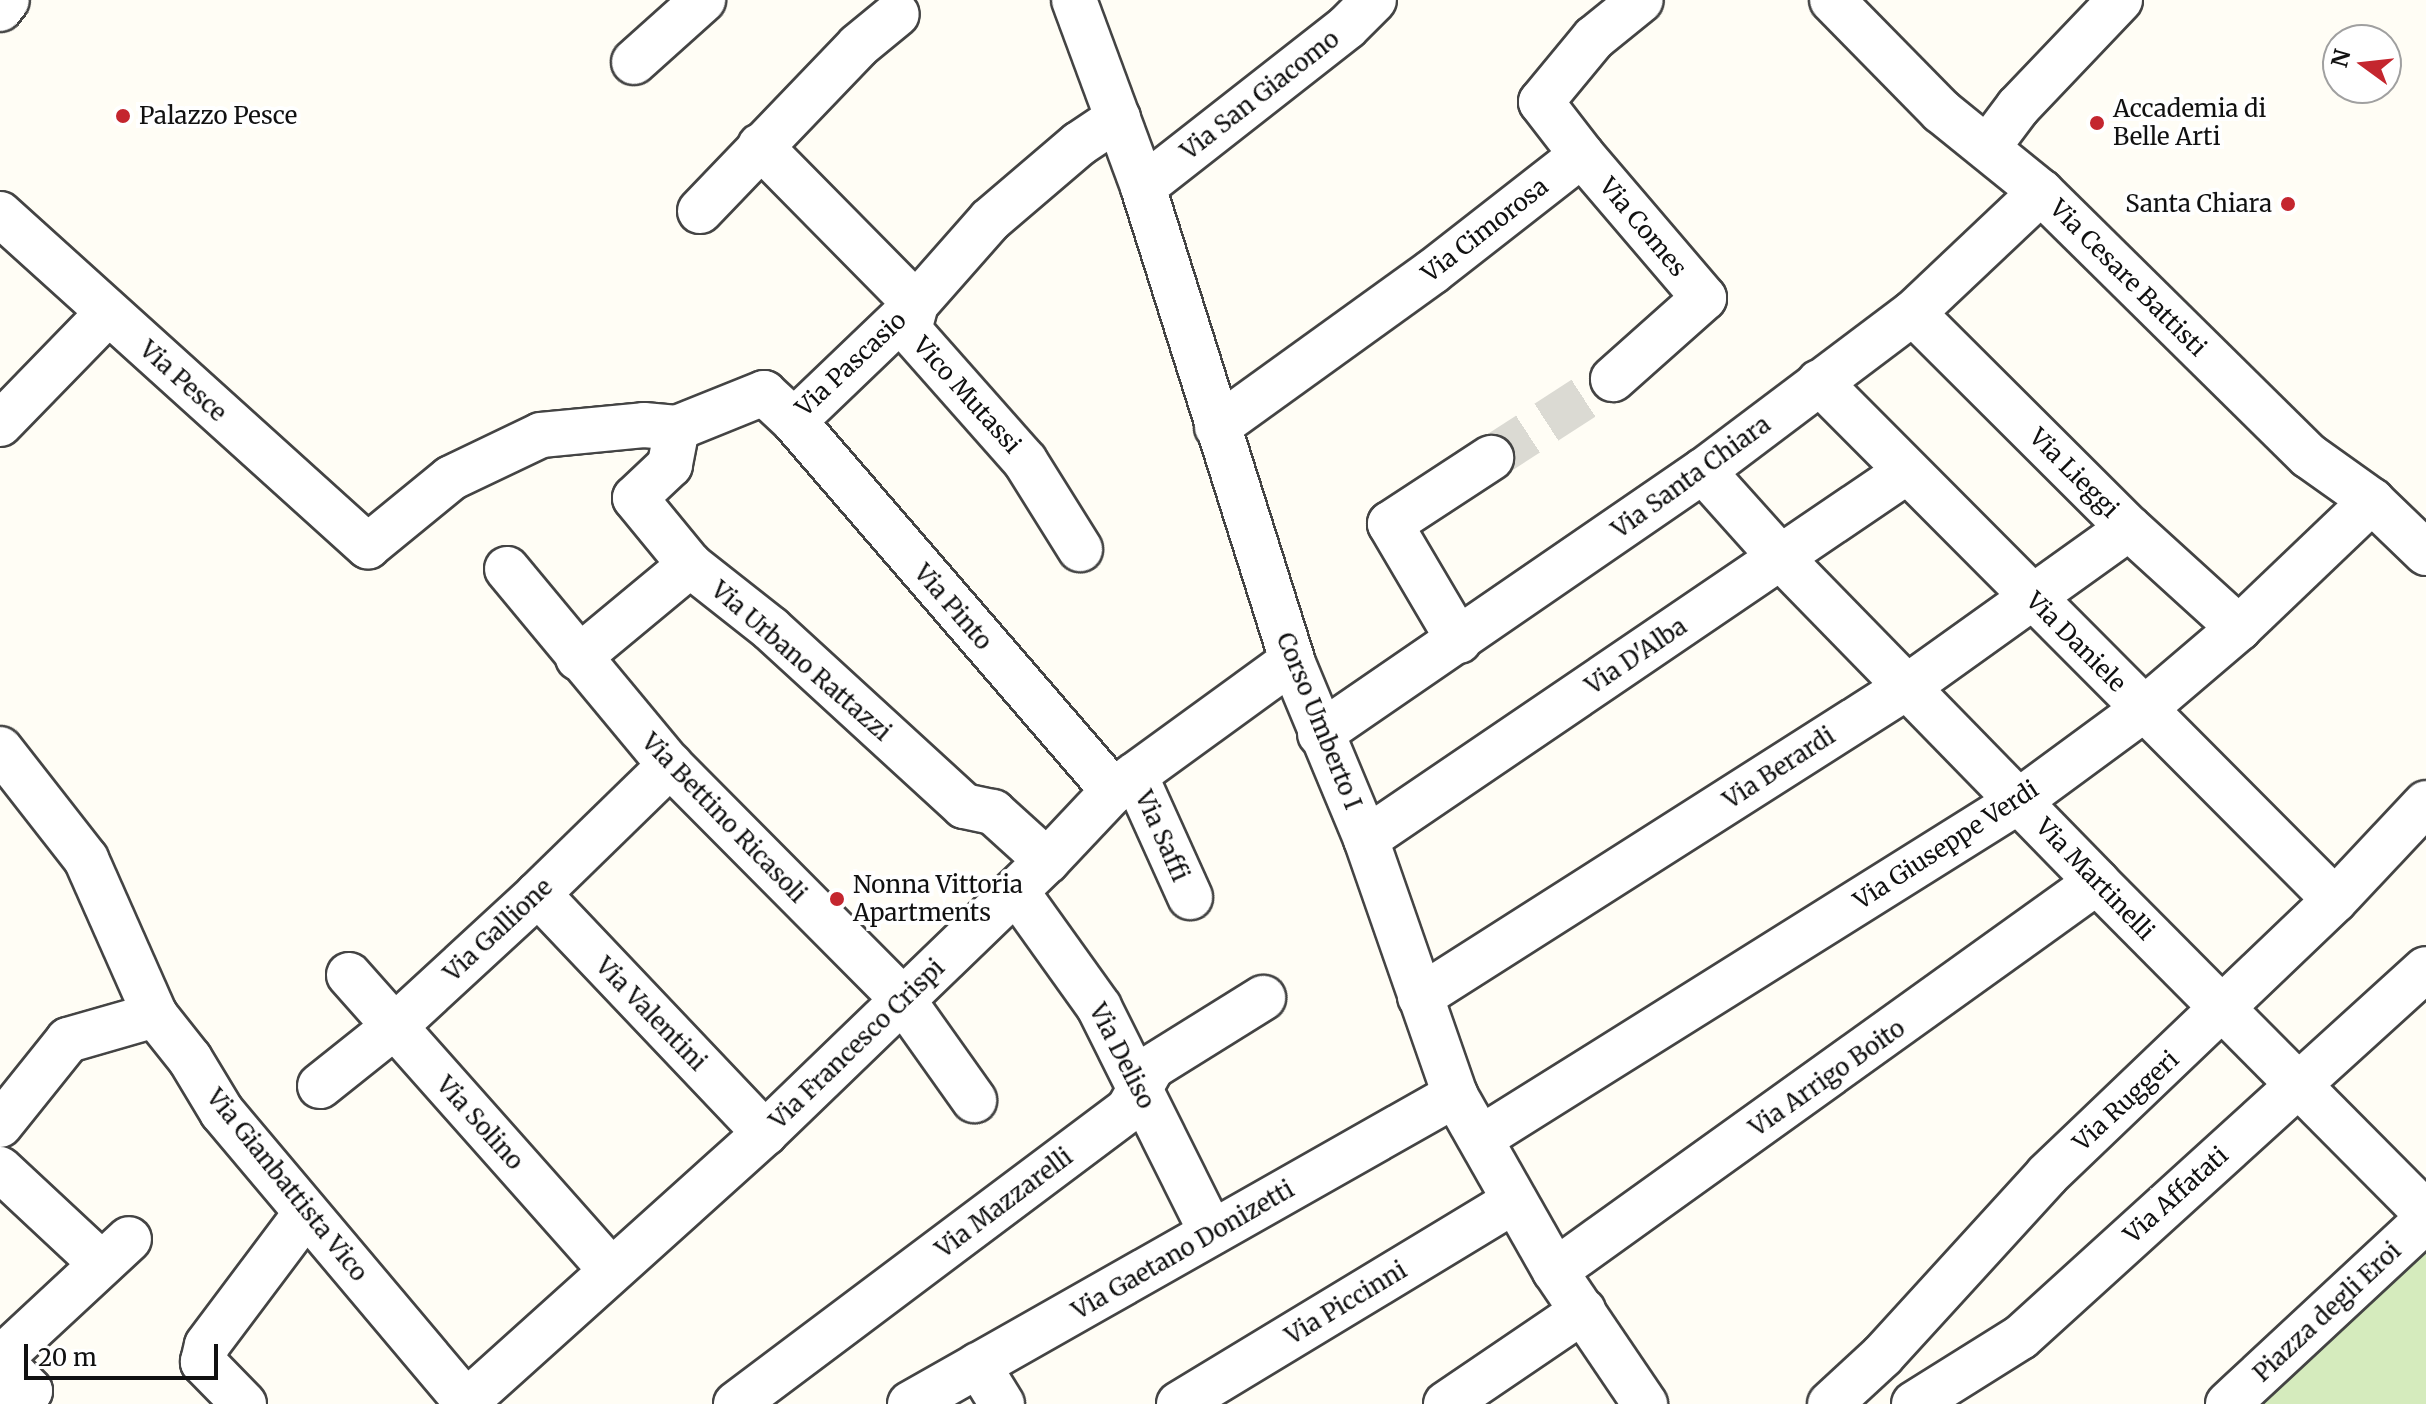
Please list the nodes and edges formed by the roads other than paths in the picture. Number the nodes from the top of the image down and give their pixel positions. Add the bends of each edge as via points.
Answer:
1 (7, 0) edge
2 (703, 0) edge
3 (1074, 0) edge
4 (1374, 0) edge
5 (1641, 0) edge
6 (1832, 0) edge
7 (2099, 7) edge
8 (0, 9) edge
9 (897, 14) dead end
10 (634, 62) dead end
11 (1118, 118) junction
12 (760, 146) junction
13 (1988, 147) junction
14 (1582, 155) junction
15 (1143, 187) junction
16 (2041, 192) junction
17 (700, 211) dead end
18 (0, 214) edge
19 (916, 304) junction
20 (108, 313) junction
21 (1913, 313) junction
22 (1613, 379) tunnel mouth
23 (1819, 382) junction
24 (794, 421) junction
25 (0, 424) edge
26 (1217, 427) junction
27 (677, 428) junction
28 (1491, 458) tunnel mouth
29 (1703, 471) junction
30 (1906, 472) junction
31 (2372, 501) junction
32 (2129, 528) junction
33 (368, 546) joint
34 (1080, 549) dead end
35 (2426, 553) edge
36 (1781, 558) junction
37 (690, 565) junction
38 (507, 569) dead end
39 (2031, 597) junction
40 (2239, 628) junction
41 (1459, 641) junction
42 (578, 658) junction
43 (1292, 661) junction
44 (1907, 687) junction
45 (2143, 710) junction
46 (1320, 734) junction
47 (0, 749) edge
48 (670, 765) junction
49 (1124, 783) junction
50 (2019, 801) junction
51 (2425, 805) edge
52 (1366, 839) junction
53 (1047, 861) junction
54 (2097, 882) junction
55 (1016, 891) junction
56 (538, 894) junction
57 (1190, 897) dead end
58 (2335, 900) junction
59 (2426, 969) edge
60 (349, 975) dead end
61 (1420, 997) junction
62 (1263, 998) dead end
63 (903, 1000) junction
64 (2224, 1008) junction
65 (155, 1015) junction
66 (394, 1027) junction
67 (320, 1086) dead end
68 (2298, 1087) junction
69 (1139, 1090) junction
70 (1455, 1095) junction
71 (974, 1100) dead end
72 (0, 1125) edge
73 (765, 1133) junction
74 (1481, 1138) junction
75 (0, 1169) edge
76 (1513, 1202) junction
77 (306, 1213) junction
78 (2426, 1213) edge
79 (2426, 1220) edge
80 (1211, 1232) junction
81 (611, 1270) junction
82 (1555, 1271) junction
83 (1583, 1311) junction
84 (0, 1360) edge
85 (978, 1365) junction
86 (466, 1403) edge
87 (17, 1404) edge
88 (244, 1404) edge
89 (736, 1404) edge
90 (910, 1404) edge
91 (1002, 1404) edge
92 (1179, 1404) edge
93 (1446, 1404) edge
94 (1645, 1404) edge
95 (1830, 1404) edge
96 (1914, 1404) edge
97 (2228, 1404) edge

1 - 8 street
2 - 10 street
3 - 11 street, Corso Umberto I
4 - 15 street, Via San Giacomo
5 - 14 street via 1594,38 1541,102
6 - 13 street, Via Cesare Battisti via 1941,111
7 - 13 street
9 - 12 street via 858,46
11 - 15 street, Corso Umberto I
11 - 19 street, Via Pascasio via 990,220
12 - 17 street
12 - 19 street, Vico Mutassi
13 - 16 street, Via Cesare Battisti
14 - 22 street, Via Comes via 1704,298
14 - 26 street, Via Cimorosa via 1432,272
15 - 26 street, Corso Umberto I
16 - 21 street, Via Santa Chiara
16 - 31 street, Via Cesare Battisti via 2309,456
18 - 20 street, Via Pesce
19 - 24 street, Via Pascasio
19 - 34 street, Vico Mutassi via 909,330 1025,461
20 - 25 street
20 - 33 street, Via Pesce
21 - 23 street, Via Santa Chiara
21 - 32 street, Via Lieggi
23 - 29 street, Via Santa Chiara
23 - 30 street, Via Daniele
24 - 27 street, Via Pascasio via 764,393
24 - 49 street, Via Pinto
26 - 43 street, Corso Umberto I
27 - 33 street, Via Pascasio via 644,425 541,435 451,478
27 - 37 street, Via Urbano Rattazzi via 670,465 635,498
28 - 41 street via 1390,524
29 - 36 street, Via Martinelli
29 - 41 street, Via Santa Chiara
30 - 36 street, Via D'Alba
30 - 39 street, Via Daniele
31 - 35 street, Via Cesare Battisti
31 - 40 street, Via Giuseppe Verdi
32 - 39 street, Via Berardi
32 - 40 street, Via Lieggi
36 - 44 street, Via Martinelli
36 - 52 street, Via D'Alba
37 - 42 street
37 - 53 street, Via Urbano Rattazzi via 771,629 964,806 993,812
38 - 42 street, Via Bettino Ricasoli
39 - 44 street, Via Berardi
39 - 45 street, Via Daniele
40 - 45 street, Via Giuseppe Verdi
41 - 46 street, Via Santa Chiara
42 - 48 street, Via Bettino Ricasoli
43 - 46 street, Corso Umberto I
43 - 49 street, Via Francesco Crispi
44 - 50 street, Via Martinelli
44 - 61 street, Via Berardi
45 - 50 street, Via Giuseppe Verdi
45 - 58 street, Via Daniele
46 - 52 street, Corso Umberto I
47 - 65 street, Via Gianbattista Vico via 86,859
48 - 56 street, Via Gallione
48 - 63 street, Via Bettino Ricasoli
49 - 53 street, Via Francesco Crispi
49 - 57 street, Via Saffi
50 - 54 street, Via Martinelli
50 - 74 street, Via Giuseppe Verdi
51 - 58 street, Via Ruggeri
52 - 61 street, Corso Umberto I
53 - 55 street, Via Francesco Crispi
54 - 64 street, Via Martinelli
54 - 82 street, Via Arrigo Boito
55 - 63 street, Via Francesco Crispi
55 - 69 street, Via Deliso via 1099,1007
56 - 66 street, Via Gallione
56 - 73 street, Via Valentini
58 - 64 street, Via Ruggeri
59 - 68 street, Via Affatati
60 - 66 street, Via Solino
61 - 70 street, Corso Umberto I
62 - 69 street, Via Mazzarelli via 1152,1067
63 - 71 street, Via Bettino Ricasoli
63 - 73 street, Via Francesco Crispi
64 - 68 street, Via Martinelli
64 - 95 street, Via Ruggeri via 2047,1175 1882,1356
65 - 72 street via 68,1040
65 - 77 street, Via Gianbattista Vico via 222,1112
66 - 67 street, Via Gallione
66 - 81 street, Via Solino
68 - 78 street, Via Martinelli
68 - 96 street, Via Affatati via 2021,1337
69 - 80 street, Via Deliso
69 - 89 street, Via Mazzarelli via 1128,1110
70 - 74 street, Corso Umberto I
70 - 80 street, Via Gaetano Donizetti
73 - 81 street, Via Francesco Crispi
74 - 76 street, Corso Umberto I
75 - 84 street via 115,1252
76 - 82 street, Corso Umberto I
76 - 92 street, Via Piccinni
77 - 86 street, Via Gianbattista Vico
77 - 88 street via 207,1345 203,1362
79 - 97 street, Piazza degli Eroi
80 - 85 street, Via Gaetano Donizetti
81 - 86 street, Via Francesco Crispi
82 - 83 street, Corso Umberto I
83 - 93 street
83 - 94 street, Corso Umberto I
84 - 87 street via 30,1391
85 - 90 street, Via Gaetano Donizetti
85 - 91 street

